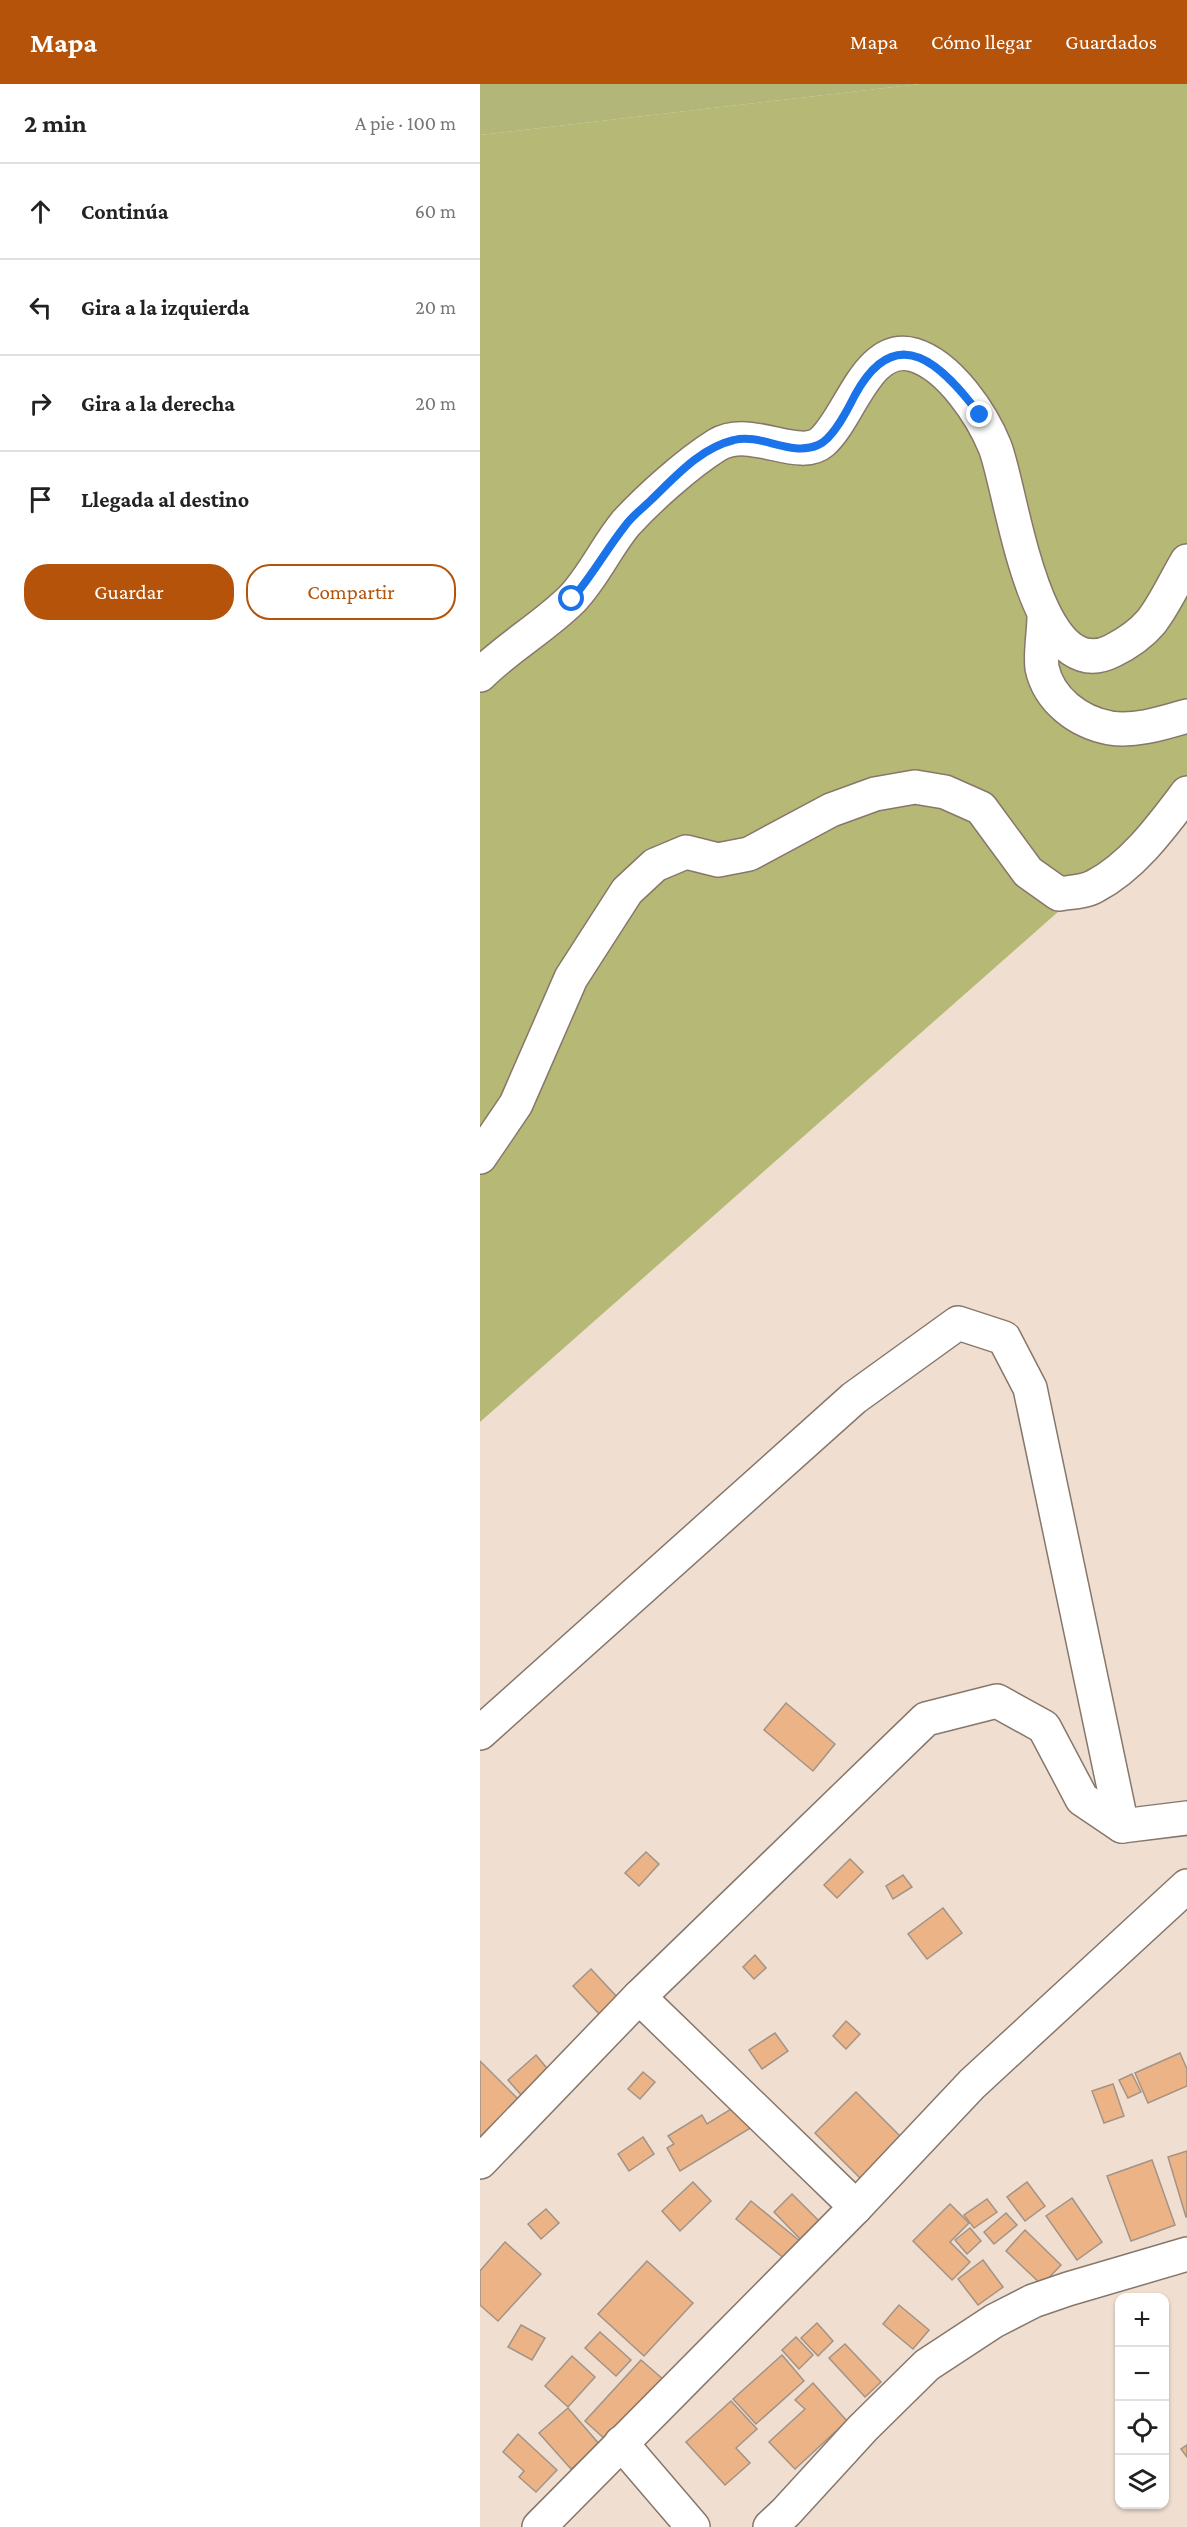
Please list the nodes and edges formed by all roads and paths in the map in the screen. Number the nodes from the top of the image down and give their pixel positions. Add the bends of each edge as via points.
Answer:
1 (1187, 561) edge
2 (1044, 617) junction
3 (480, 675) edge
4 (1187, 716) edge
5 (1187, 793) edge
6 (480, 1157) edge
7 (480, 1733) edge
8 (1187, 1818) edge
9 (1122, 1826) junction
10 (1187, 1886) edge
11 (639, 1997) junction
12 (480, 2162) edge
13 (856, 2207) junction
14 (1187, 2254) edge
15 (621, 2443) junction
16 (539, 2527) edge
17 (693, 2527) edge
18 (770, 2527) edge

1 - 2 street via 1150,622 1128,643 1100,657 1075,652
2 - 3 street via 1027,572 995,449 980,415 957,384 935,367 914,355 893,354 876,365 844,416 820,445 801,449 745,437 720,443 690,463 626,524 572,599
2 - 4 street via 1042,666 1049,689 1063,706 1084,719 1111,728 1145,727
5 - 6 street via 1125,865 1094,888 1059,894 1028,872 981,808 945,792 915,787 874,794 831,810 749,854 718,860 686,852 655,865 627,891 571,978 516,1104
7 - 9 street via 854,1398 958,1323 1004,1338 1030,1388
8 - 9 street
9 - 11 street via 1082,1799 1044,1727 997,1701 926,1719
10 - 13 street via 972,2084
11 - 12 street
11 - 13 street
13 - 15 street
14 - 18 street via 1034,2301 994,2321 927,2364
15 - 16 street
15 - 17 street

